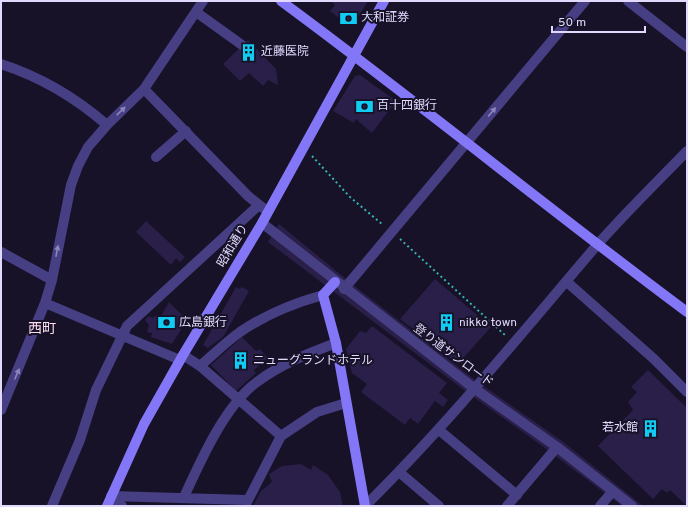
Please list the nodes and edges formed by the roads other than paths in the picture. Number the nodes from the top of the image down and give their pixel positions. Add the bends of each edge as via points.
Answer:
1 (204, 1) edge
2 (281, 1) edge
3 (384, 1) edge
4 (585, 1) edge
5 (628, 1) edge
6 (196, 12) junction
7 (242, 45) dead end
8 (687, 48) edge
9 (355, 55) junction
10 (1, 64) edge
11 (144, 89) junction
12 (107, 125) junction
13 (186, 131) junction
14 (468, 142) junction
15 (687, 151) edge
16 (156, 158) dead end
17 (259, 205) junction
18 (268, 211) junction
19 (262, 223) junction
20 (597, 245) junction
21 (1, 252) edge
22 (52, 280) junction
23 (335, 282) junction
24 (567, 282) junction
25 (344, 289) junction
26 (323, 295) junction
27 (45, 303) junction
28 (687, 312) edge
29 (123, 336) junction
30 (336, 343) junction
31 (181, 357) junction
32 (200, 366) junction
33 (475, 389) junction
34 (687, 392) edge
35 (238, 401) junction
36 (346, 403) junction
37 (1, 410) edge
38 (439, 430) junction
39 (281, 436) junction
40 (556, 447) junction
41 (399, 472) junction
42 (613, 491) junction
43 (517, 495) junction
44 (111, 496) junction
45 (184, 497) junction
46 (246, 503) edge
47 (52, 506) edge
48 (107, 506) edge
49 (122, 506) edge
50 (365, 506) edge
51 (438, 506) edge
52 (507, 506) edge
53 (600, 506) edge
54 (632, 506) edge

1 - 6 street
2 - 9 street
3 - 9 street, 昭和通り
14 -> 4 street
5 - 8 street
6 - 7 street
6 - 11 street
9 - 14 street
9 - 18 street, 昭和通り
10 - 12 street via 57,87 87,107
12 -> 11 street
11 - 13 street
22 -> 12 street via 70,185 88,147
13 - 16 street
13 - 17 street
14 - 20 street
14 - 25 street
15 - 20 street
17 - 18 street
17 - 29 street via 127,326
18 - 19 street, 昭和通り
19 - 23 street, 登り道サンロード
19 - 31 street, 昭和通り
20 - 24 street
20 - 28 street
21 - 22 street
22 - 27 street
23 - 25 street, 登り道サンロード
23 - 26 street
24 - 33 street
24 - 34 street
25 - 33 street, 登り道サンロード
26 - 30 street
26 - 32 street via 283,309 239,332
27 - 29 street
37 -> 27 street
29 - 31 street
29 - 47 street via 96,390 80,440
30 - 35 street via 292,360 255,383
30 - 36 street
31 - 32 street
31 - 44 street, 昭和通り via 144,424
32 - 35 street
33 - 38 street
33 - 40 street, 登り道サンロード
35 - 39 street
35 - 45 street via 207,448
36 - 39 street via 317,412
36 - 50 street
38 - 41 street
38 - 43 street
39 - 46 street
40 - 42 street, 登り道サンロード
40 - 43 street
41 - 50 street
41 - 51 street
42 - 53 street
42 - 54 street, 登り道サンロード
43 - 52 street
44 - 45 street
44 - 48 street, 昭和通り
44 - 49 street
45 - 46 street

